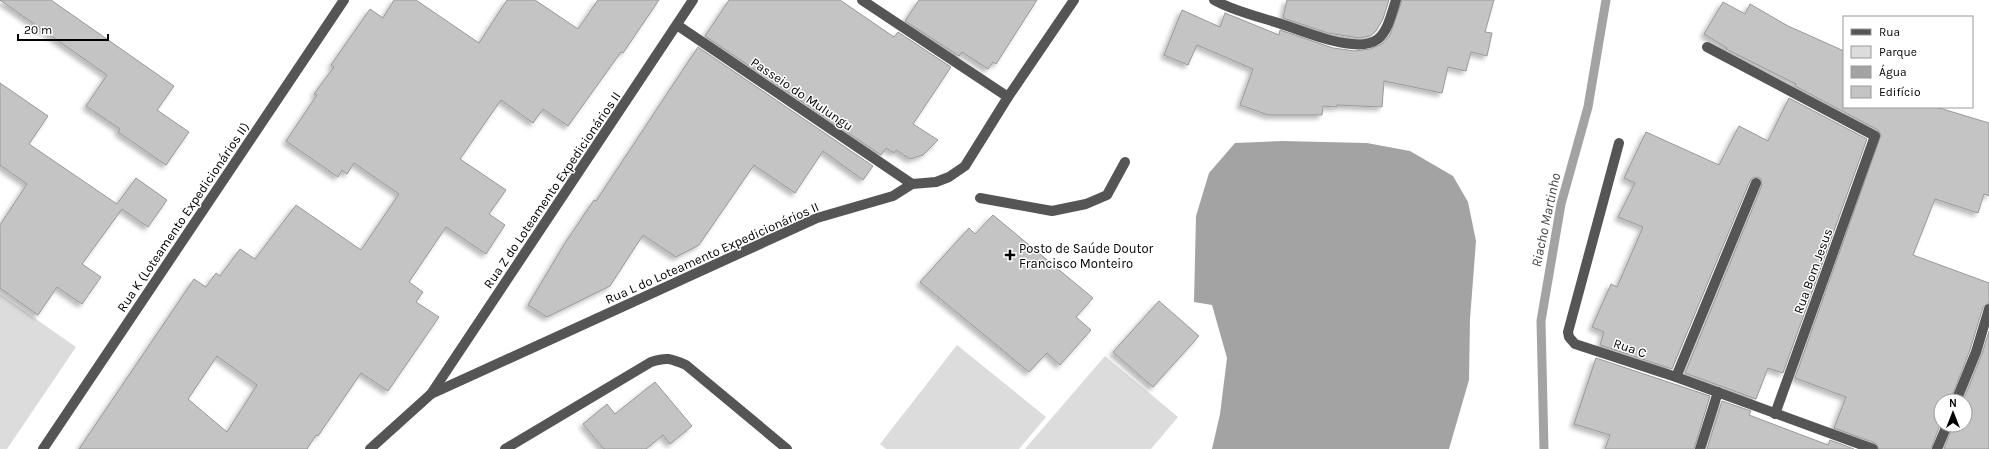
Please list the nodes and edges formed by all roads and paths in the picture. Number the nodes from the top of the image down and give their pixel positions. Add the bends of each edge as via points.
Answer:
1 (344, 0) edge
2 (693, 0) edge
3 (862, 0) edge
4 (1074, 0) edge
5 (1214, 0) edge
6 (1396, 0) edge
7 (677, 25) junction
8 (1708, 47) dead end
9 (1008, 97) junction
10 (1619, 143) dead end
11 (1125, 162) dead end
12 (1756, 183) dead end
13 (912, 184) junction
14 (980, 198) dead end
15 (1989, 309) edge
16 (1676, 377) junction
17 (1718, 392) junction
18 (1959, 393) edge
19 (431, 394) junction
20 (1775, 414) junction
21 (1943, 433) edge
22 (43, 449) edge
23 (370, 449) edge
24 (506, 449) edge
25 (787, 449) edge
26 (1700, 449) edge
27 (1873, 449) edge
28 (1937, 449) edge

1 - 22 street, Rua K (Loteamento Expedicionários II)
2 - 7 street, Rua Z do Loteamento Expedicionários II
3 - 9 street
4 - 9 street, Rua L do Loteamento Expedicionários II
5 - 6 street via 1252,15 1350,44 1370,43 1379,38 1385,30
7 - 13 street, Passeio do Mulungu
7 - 19 street, Rua Z do Loteamento Expedicionários II
8 - 20 street, Rua Bom Jesus via 1875,136
9 - 13 street, Rua L do Loteamento Expedicionários II via 965,166 936,182
10 - 16 street, Rua C via 1568,332 1574,344
11 - 14 street via 1107,195 1086,204 1052,211
12 - 16 street
13 - 19 street, Rua L do Loteamento Expedicionários II via 892,196 817,218
15 - 18 street via 1976,352
16 - 17 street, Rua C
17 - 20 street, Rua C
17 - 26 street
19 - 23 street, Rua L do Loteamento Expedicionários II
20 - 27 street, Rua C
21 - 28 street
24 - 25 street via 651,362 664,358 671,358 686,365

